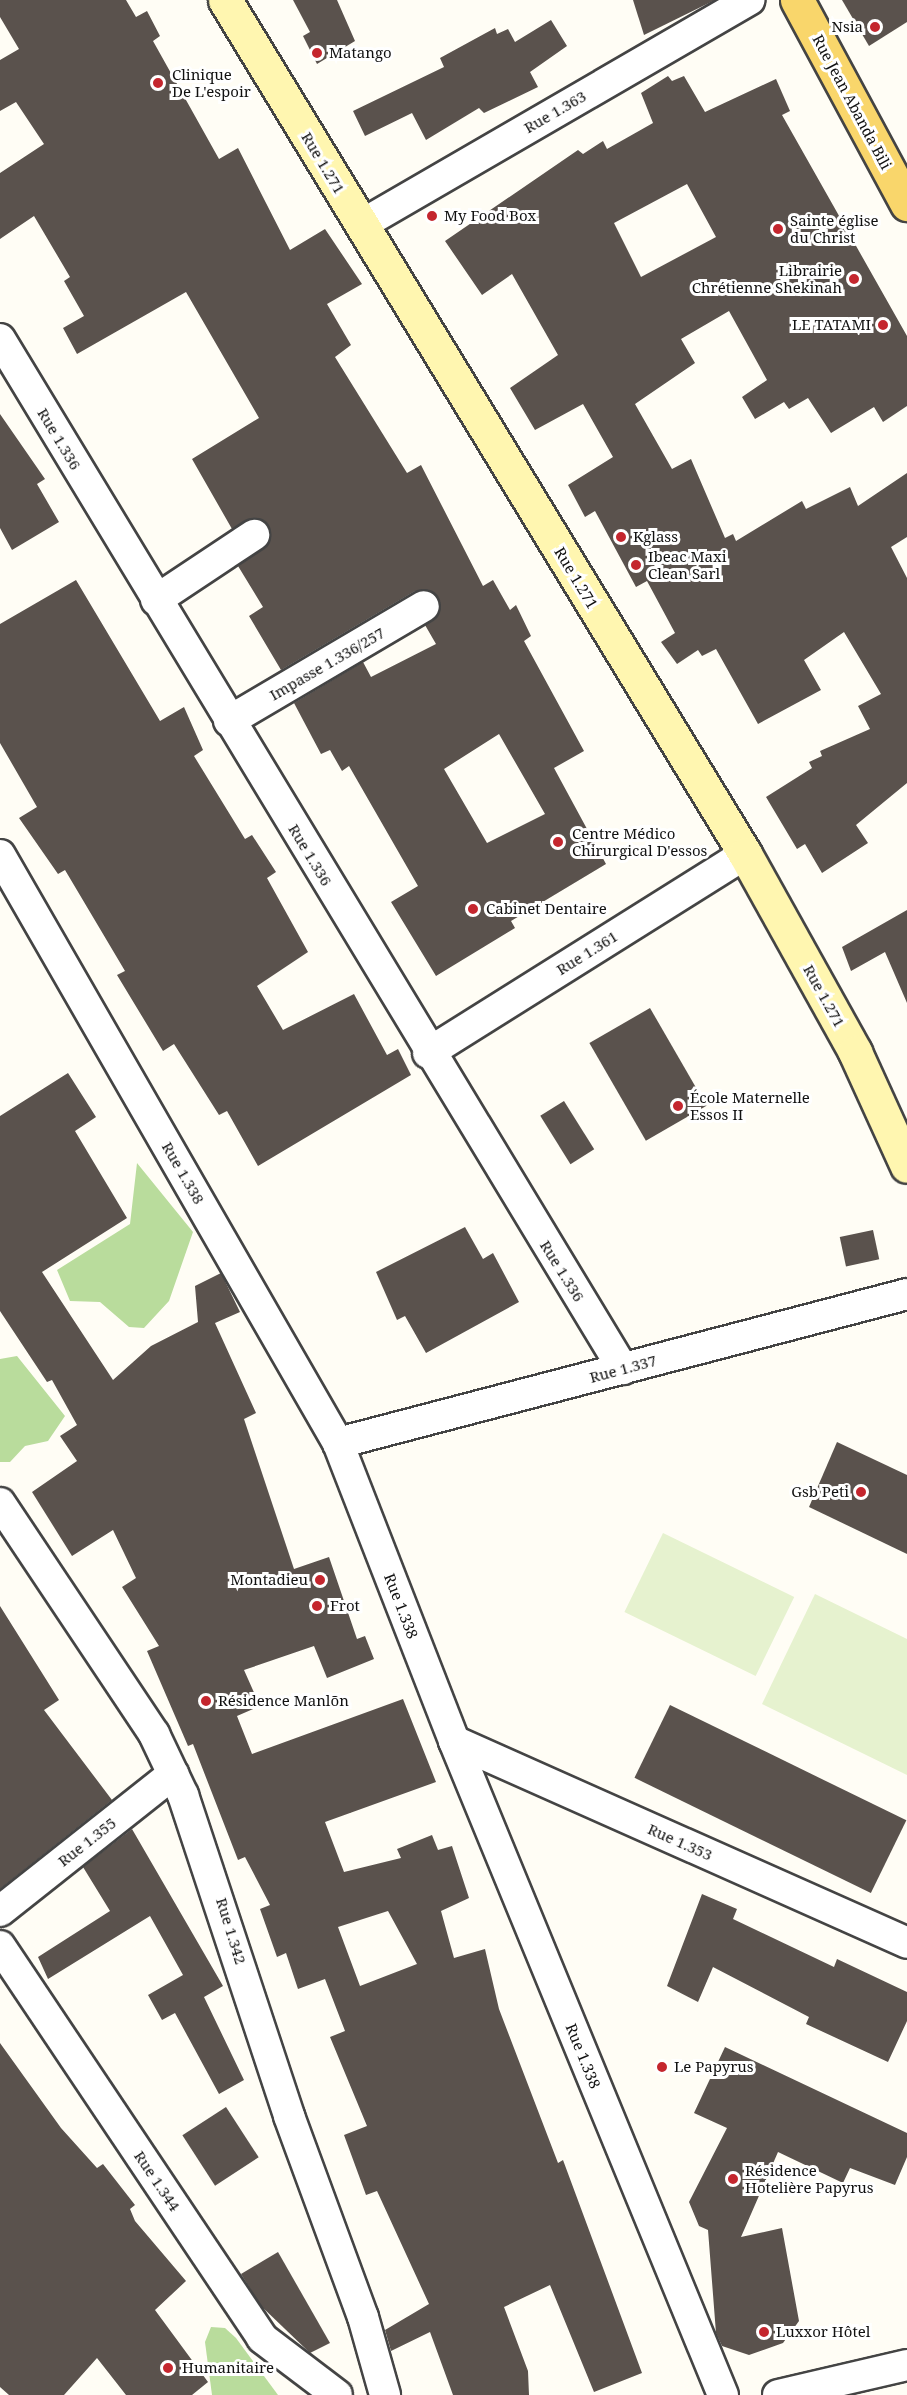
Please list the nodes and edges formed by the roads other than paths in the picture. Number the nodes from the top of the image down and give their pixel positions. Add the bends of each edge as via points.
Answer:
1 (225, 0) edge
2 (749, 0) edge
3 (797, 0) edge
4 (907, 204) edge
5 (361, 225) junction
6 (0, 339) edge
7 (254, 535) dead end
8 (156, 600) junction
9 (424, 606) dead end
10 (229, 721) junction
11 (746, 854) junction
12 (0, 855) edge
13 (428, 1053) junction
14 (907, 1166) edge
15 (907, 1294) edge
16 (623, 1369) junction
17 (338, 1443) junction
18 (0, 1503) edge
19 (454, 1741) junction
20 (173, 1774) junction
21 (0, 1911) edge
22 (907, 1943) edge
23 (0, 1946) edge
24 (907, 2364) edge
25 (337, 2395) edge
26 (385, 2395) edge
27 (723, 2395) edge
28 (778, 2395) edge

1 - 5 street, Rue 1.271
2 - 5 street, Rue 1.363
3 - 4 main road, Rue Jean Abanda Bili
5 - 11 street, Rue 1.271
6 - 8 street, Rue 1.336
7 - 8 street
8 - 10 street, Rue 1.336
9 - 10 street, Impasse 1.336/257
10 - 13 street, Rue 1.336
11 - 13 street, Rue 1.361
11 - 14 street, Rue 1.271 via 855,1052
12 - 17 street, Rue 1.338
13 - 16 street, Rue 1.336
15 - 16 street, Rue 1.337
16 - 17 street, Rue 1.337
17 - 19 street, Rue 1.338
18 - 20 street, Rue 1.342 via 154,1734
19 - 22 street, Rue 1.353
19 - 27 street, Rue 1.338
20 - 21 street, Rue 1.355
20 - 26 street, Rue 1.342 via 207,1855
23 - 25 street, Rue 1.344 via 262,2338
24 - 28 street

